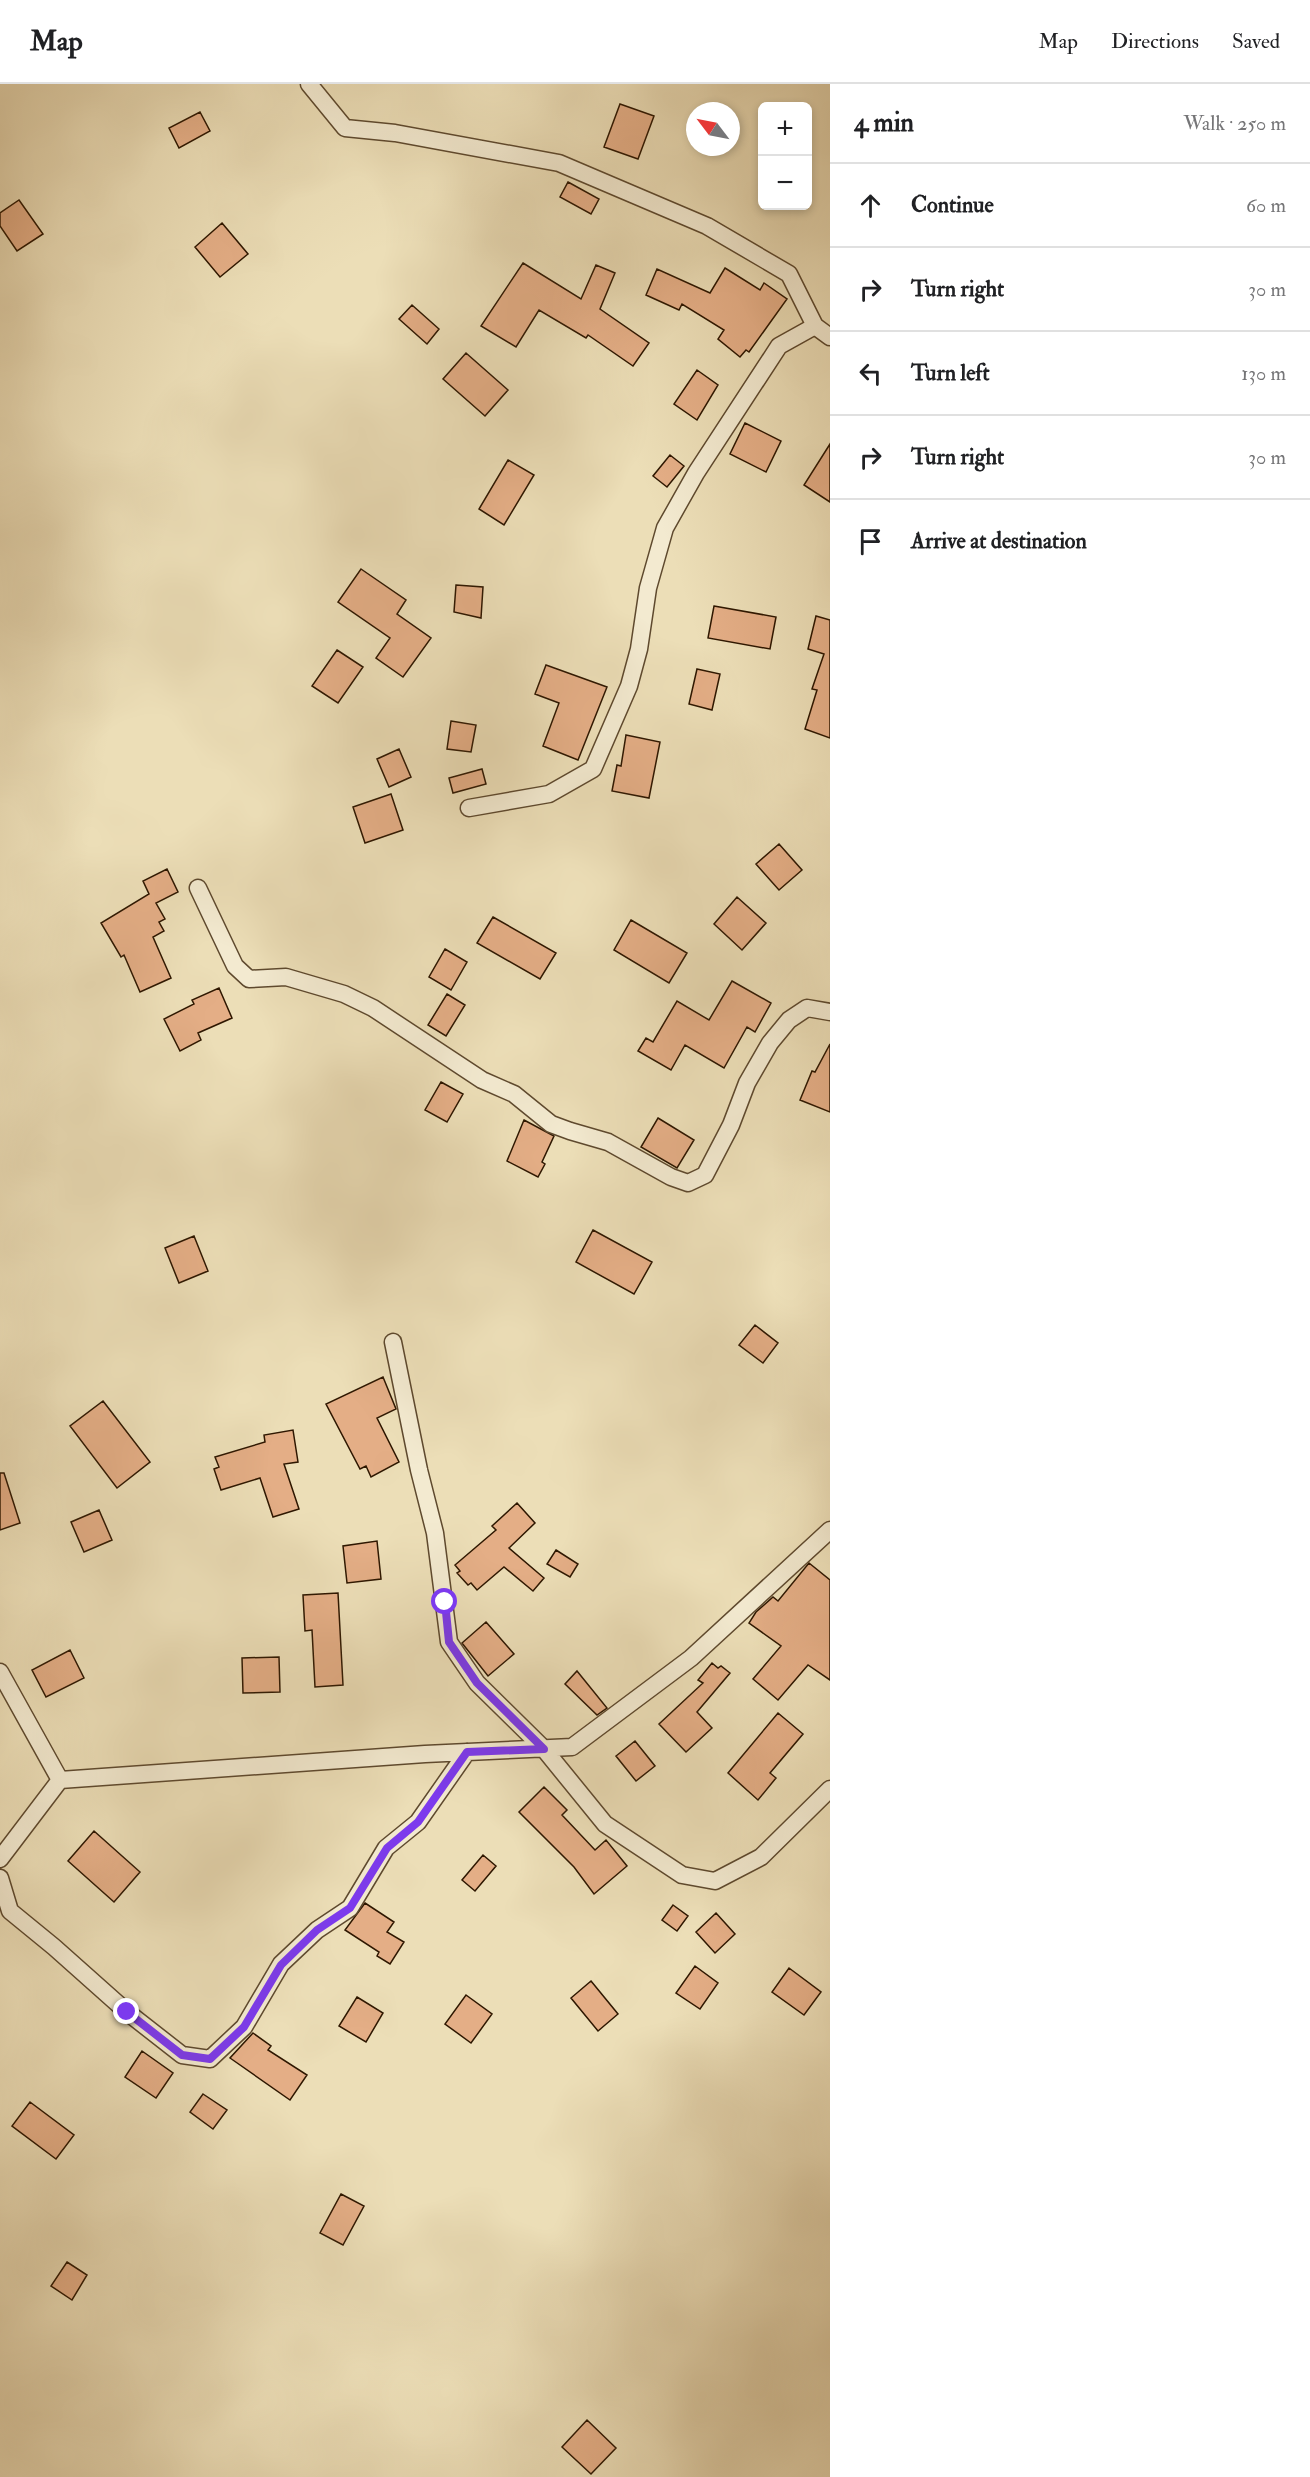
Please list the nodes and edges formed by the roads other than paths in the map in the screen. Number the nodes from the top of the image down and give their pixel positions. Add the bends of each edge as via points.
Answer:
1 (309, 84) edge
2 (815, 326) junction
3 (830, 337) edge
4 (469, 808) dead end
5 (198, 888) dead end
6 (830, 1012) edge
7 (393, 1342) dead end
8 (830, 1530) edge
9 (0, 1672) edge
10 (544, 1749) junction
11 (467, 1752) junction
12 (60, 1780) junction
13 (830, 1790) edge
14 (0, 1859) edge
15 (0, 1878) edge

1 - 2 street via 345,128 395,133 559,163 707,226 789,274
2 - 3 street
2 - 4 street via 779,346 665,528 628,686 593,769 549,794
5 - 6 street via 236,966 249,979 286,977 344,994 373,1008 482,1080 514,1094 551,1124 608,1142 688,1183 705,1175 732,1125 747,1083 770,1043 789,1020 807,1008
7 - 10 street via 435,1533 449,1642 477,1683
8 - 10 street via 691,1658 572,1748
9 - 12 street
10 - 11 street
10 - 13 street via 605,1824 682,1875 715,1881 761,1857
11 - 12 street
11 - 15 street via 418,1822 387,1848 350,1908 317,1930 281,1965 244,2027 210,2059 182,2055 127,2012 10,1911
12 - 14 street

